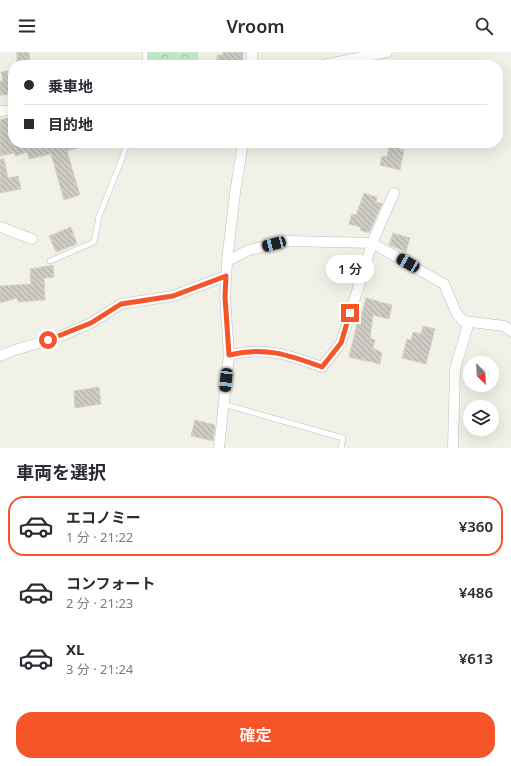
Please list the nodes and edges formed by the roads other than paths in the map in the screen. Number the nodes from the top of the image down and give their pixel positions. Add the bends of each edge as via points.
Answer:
1 (388, 52) edge
2 (348, 60) edge
3 (125, 148) edge
4 (242, 148) edge
5 (394, 192) dead end
6 (0, 227) edge
7 (32, 239) dead end
8 (372, 243) junction
9 (50, 261) dead end
10 (227, 262) junction
11 (226, 276) junction
12 (469, 322) junction
13 (511, 331) edge
14 (229, 355) junction
15 (0, 356) edge
16 (223, 404) junction
17 (218, 448) edge
18 (341, 448) edge
19 (453, 448) edge

1 - 2 street
3 - 9 lane via 99,216 94,242
4 - 10 street
5 - 8 street
6 - 7 street
8 - 10 street via 286,240 249,250
8 - 12 street via 444,284 457,314 463,321
8 - 14 street via 341,343 322,367 292,356 263,350
10 - 11 street
11 - 14 street
11 - 15 street via 173,296 121,304 91,323 61,336
12 - 13 street via 504,326
12 - 19 street via 455,369
14 - 16 street
16 - 17 street
16 - 18 lane via 343,438

